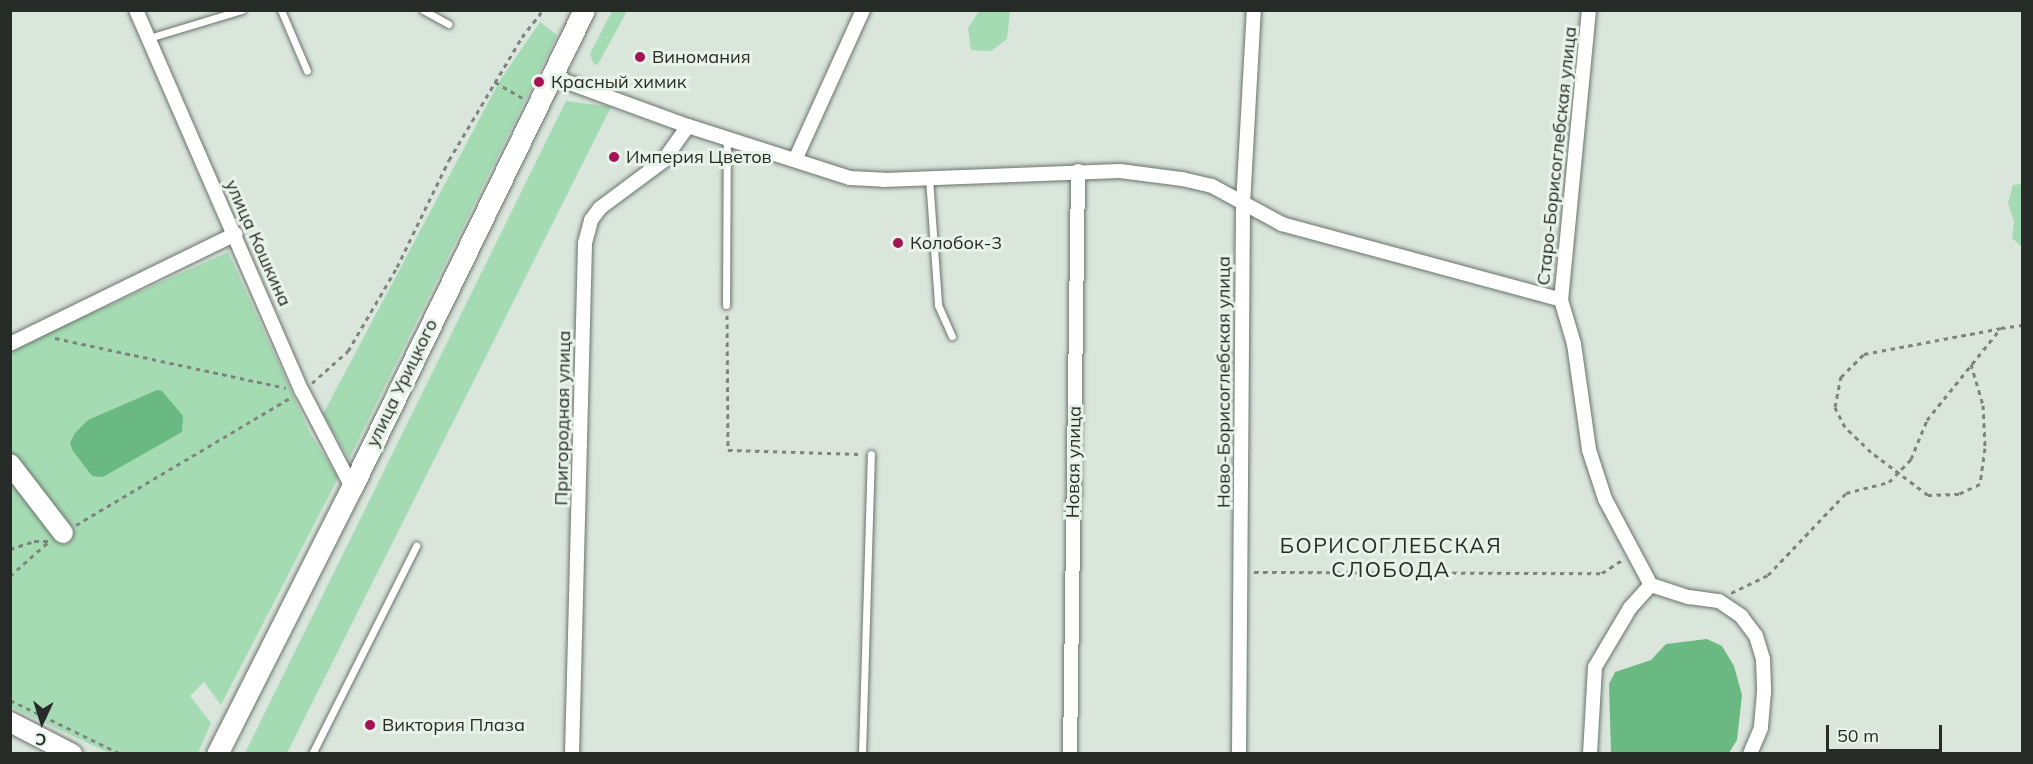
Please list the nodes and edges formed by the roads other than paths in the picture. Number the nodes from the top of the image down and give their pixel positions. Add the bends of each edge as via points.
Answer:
1 (136, 10) edge
2 (242, 10) edge
3 (281, 10) edge
4 (423, 10) edge
5 (584, 10) edge
6 (862, 10) edge
7 (1254, 10) edge
8 (1589, 10) edge
9 (448, 24) dead end
10 (149, 38) junction
11 (307, 70) dead end
12 (551, 75) junction
13 (688, 126) junction
14 (728, 139) junction
15 (795, 160) junction
16 (1078, 171) junction
17 (929, 178) junction
18 (1243, 204) junction
19 (236, 234) junction
20 (1561, 300) junction
21 (726, 304) road end
22 (952, 336) dead end
23 (10, 344) edge
24 (871, 454) road end
25 (10, 464) edge
26 (352, 488) junction
27 (55, 538) road end
28 (416, 546) dead end
29 (1651, 585) junction
30 (10, 723) edge
31 (72, 753) edge
32 (217, 753) edge
33 (312, 753) edge
34 (572, 753) edge
35 (862, 753) edge
36 (1070, 753) edge
37 (1239, 753) edge
38 (1590, 753) edge
39 (1750, 753) edge

1 - 10 street, улица Кошкина
2 - 10 lane
3 - 11 lane
4 - 9 lane
5 - 12 main road, улица Урицкого
6 - 15 street
7 - 18 street, Ново-Борисоглебская улица
8 - 20 street, Старо-Борисоглебская улица
10 - 19 street, улица Кошкина
12 - 13 street
12 - 26 main road, улица Урицкого
13 - 14 street
13 - 34 street, Пригородная улица via 663,161 600,208 591,220 585,243
14 - 15 street
14 - 21 lane
15 - 17 street via 850,178
16 - 17 street
16 - 18 street via 1120,171 1182,179 1212,186
16 - 36 street, Новая улица
17 - 22 lane via 938,305
18 - 20 street via 1282,224
18 - 37 street, Ново-Борисоглебская улица
19 - 23 street
19 - 26 street, улица Кошкина via 302,391
20 - 29 street, Старо-Борисоглебская улица via 1574,344 1589,450 1605,499 1631,555
24 - 35 lane
25 - 27 street
26 - 32 main road, улица Урицкого
28 - 33 lane
29 - 38 street via 1630,608 1595,667
29 - 39 street via 1719,601 1741,616 1756,636 1763,659 1761,728
30 - 31 street

